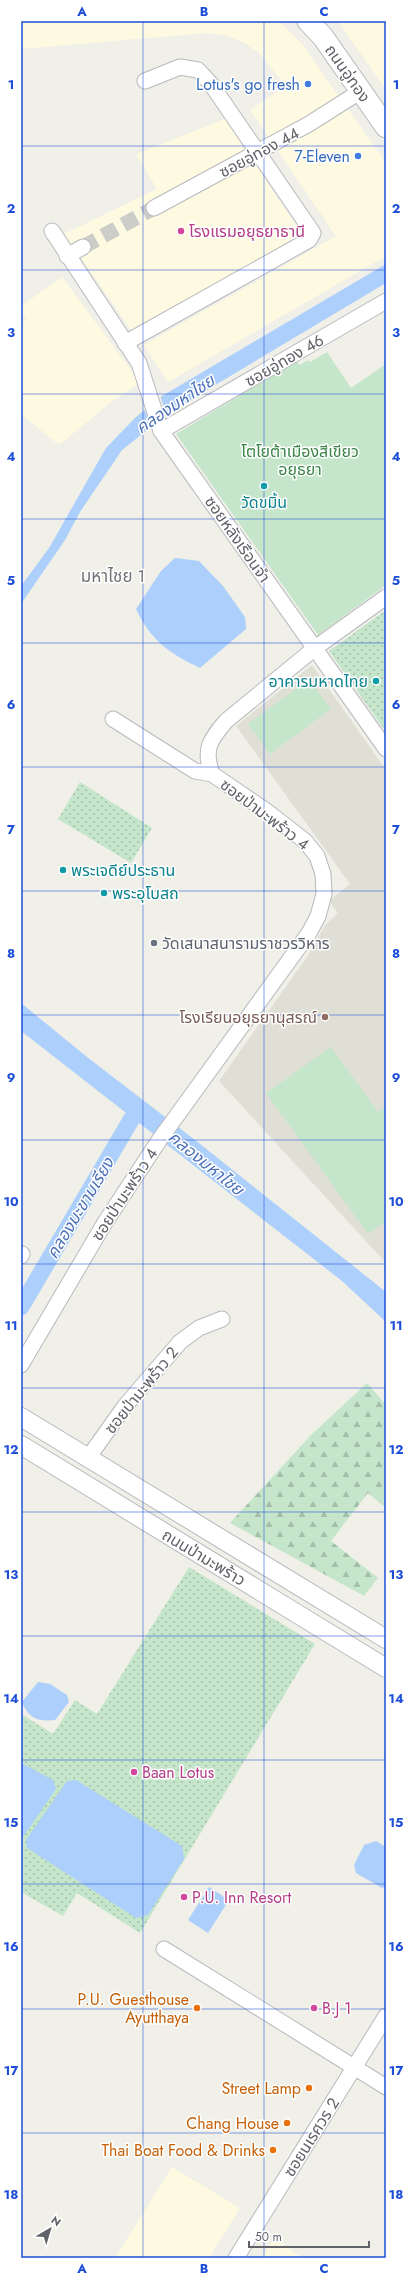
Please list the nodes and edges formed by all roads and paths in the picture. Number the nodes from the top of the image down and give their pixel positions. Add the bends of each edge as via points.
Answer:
1 (308, 21) edge
2 (145, 81) dead end
3 (361, 91) junction
4 (386, 127) edge
5 (258, 152) junction
6 (154, 208) tunnel mouth
7 (52, 231) dead end
8 (83, 247) tunnel mouth
9 (67, 256) junction
10 (386, 301) edge
11 (125, 342) junction
12 (160, 427) junction
13 (386, 597) edge
14 (315, 648) junction
15 (113, 719) dead end
16 (386, 749) edge
17 (212, 774) junction
18 (222, 1319) dead end
19 (21, 1365) edge
20 (21, 1417) edge
21 (21, 1445) edge
22 (88, 1458) junction
23 (222, 1540) junction
24 (210, 1560) junction
25 (386, 1638) edge
26 (386, 1668) edge
27 (164, 1949) dead end
28 (386, 2016) edge
29 (354, 2068) junction
30 (386, 2087) edge
31 (236, 2258) edge

1 - 3 main road, ถนนอู่ทอง via 323,37
2 - 5 street via 180,67 198,70 211,84
3 - 4 main road, ถนนอู่ทอง
3 - 5 street, ซอยอู่ทอง 44
5 - 6 street, ซอยอู่ทอง 44
5 - 11 street via 313,233 312,237
7 - 9 street, ซอยหลังเรือนจำ
8 - 9 street
9 - 11 street, ซอยหลังเรือนจำ
10 - 12 street, ซอยอู่ทอง 46
11 - 12 street, ซอยหลังเรือนจำ via 139,363
12 - 14 street, ซอยหลังเรือนจำ
13 - 14 street
14 - 16 street, ซอยหลังเรือนจำ
14 - 17 street via 226,721 214,735 209,745 207,760
15 - 17 street via 195,771
17 - 19 street, ซอยป่ามะพร้าว 4 via 305,841 317,856 323,874 324,894 318,916 309,933 160,1139 104,1224
18 - 22 street, ซอยป่ามะพร้าว 2 via 199,1328 175,1347 124,1406
20 - 22 street, ถนนป่ามะพร้าว
21 - 24 street, ถนนป่ามะพร้าว
22 - 23 street, ถนนป่ามะพร้าว
23 - 24 street
23 - 25 street, ถนนป่ามะพร้าว
24 - 26 street, ถนนป่ามะพร้าว
27 - 29 street
28 - 29 street, ซอยนเรศวร 2
29 - 30 street
29 - 31 street, ซอยนเรศวร 2

